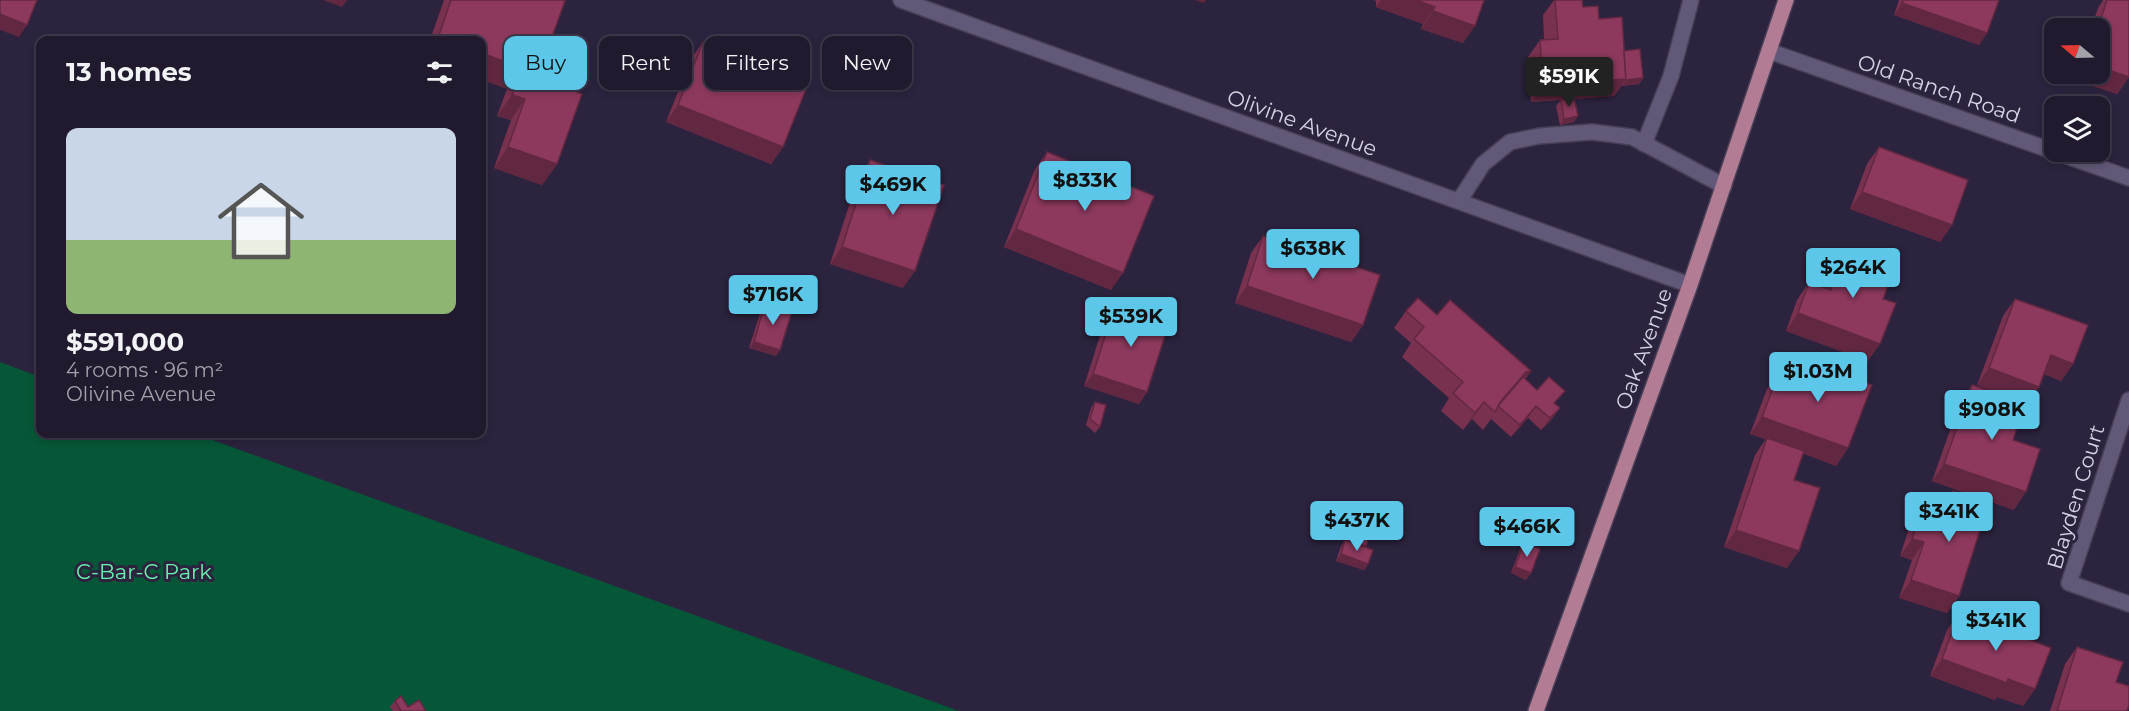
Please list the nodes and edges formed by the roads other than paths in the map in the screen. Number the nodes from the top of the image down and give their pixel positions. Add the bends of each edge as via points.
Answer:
1 (901, 0) edge
2 (1691, 0) edge
3 (1786, 0) edge
4 (1769, 51) junction
5 (1644, 144) junction
6 (2129, 178) edge
7 (1724, 186) junction
8 (1459, 201) junction
9 (1690, 285) junction
10 (2129, 400) edge
11 (2129, 604) edge
12 (1536, 711) edge

1 - 8 street, Olivine Avenue
2 - 5 street via 1671,76
3 - 4 main road, Oak Avenue
4 - 6 street, Old Ranch Road
4 - 7 main road, Oak Avenue
5 - 7 street
5 - 8 street via 1632,137 1592,132 1510,142 1483,164
7 - 9 main road, Oak Avenue
8 - 9 street, Olivine Avenue
9 - 12 main road, Oak Avenue
10 - 11 street, Blayden Court via 2069,583

